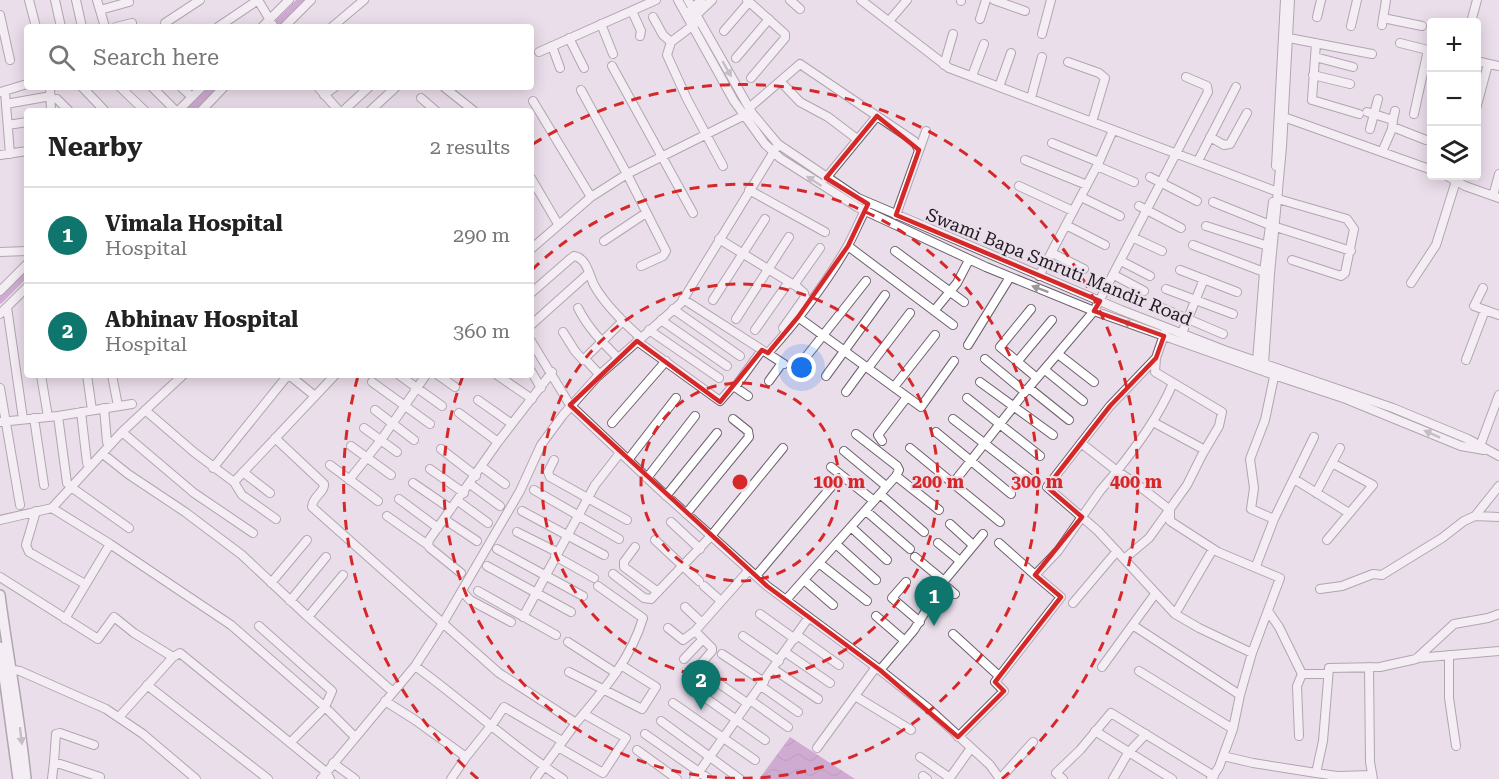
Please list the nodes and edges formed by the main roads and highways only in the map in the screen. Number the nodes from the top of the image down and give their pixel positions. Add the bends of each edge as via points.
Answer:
1 (0, 595) edge
2 (0, 647) edge
3 (6, 669) junction
4 (18, 779) edge
5 (26, 779) edge

1 - 3 main road
2 - 3 main road
3 - 4 main road
3 -> 5 main road via 20,724

